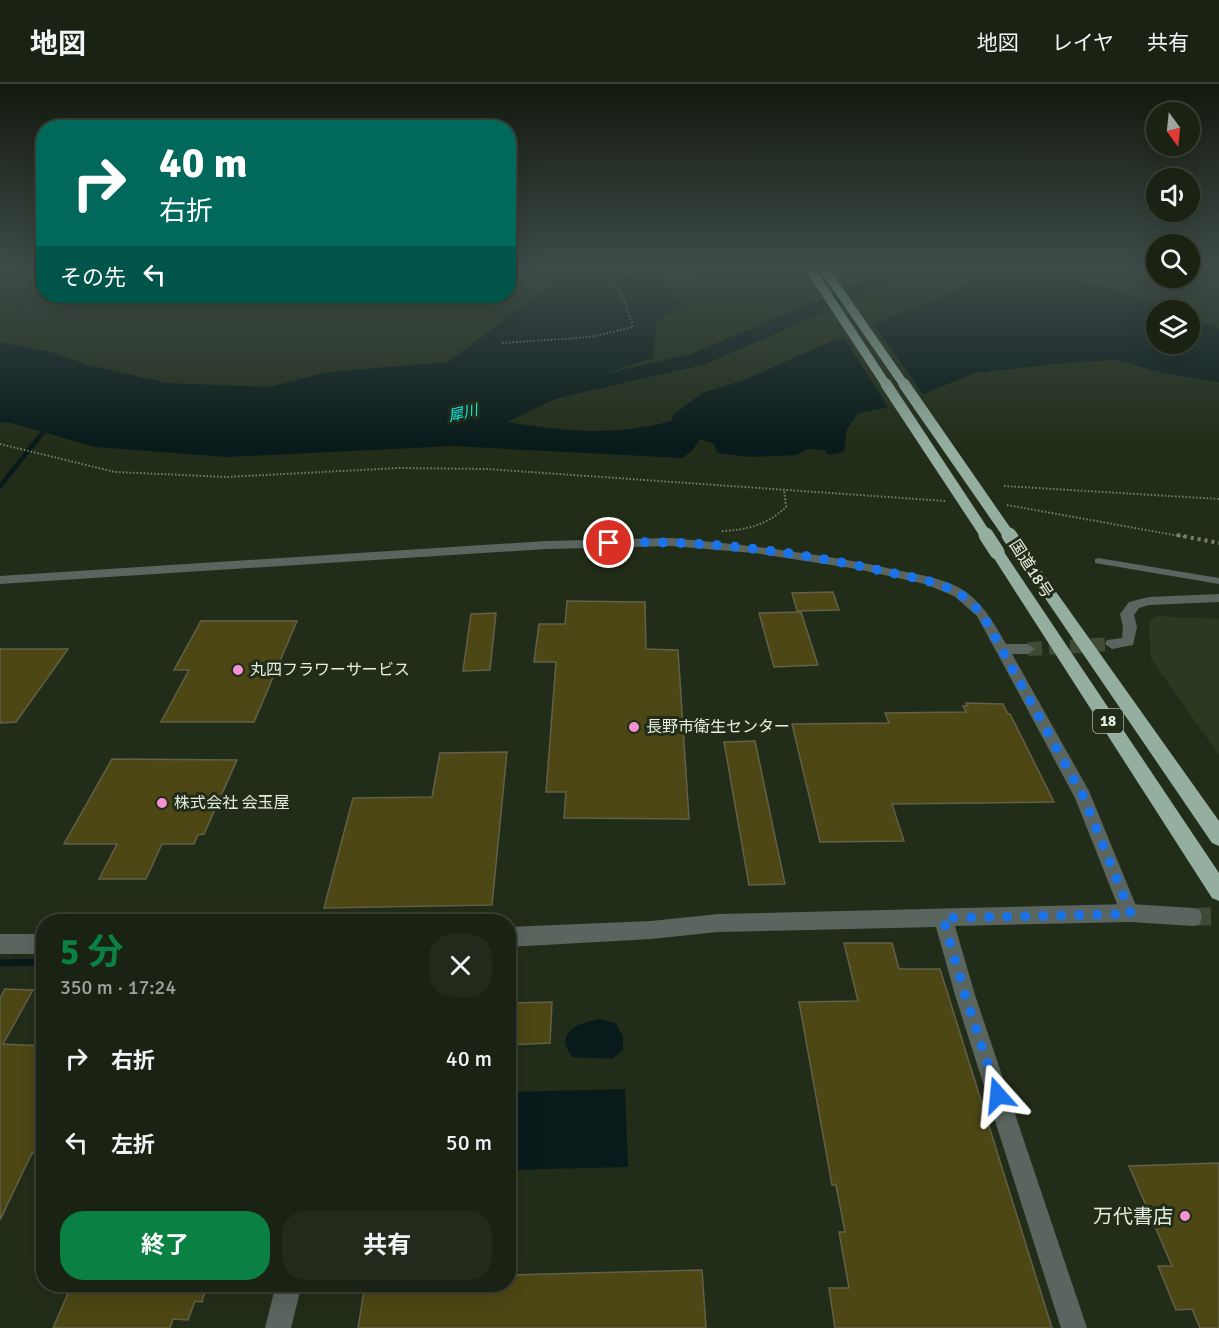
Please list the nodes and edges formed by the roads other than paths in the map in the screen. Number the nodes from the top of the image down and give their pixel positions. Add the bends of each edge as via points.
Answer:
1 (848, 327) edge
2 (864, 327) edge
3 (1098, 561) dead end
4 (0, 580) edge
5 (1219, 581) edge
6 (1219, 598) edge
7 (1112, 644) tunnel mouth
8 (1002, 649) junction
9 (1028, 649) tunnel mouth
10 (1219, 837) edge
11 (1219, 891) edge
12 (1131, 914) junction
13 (1193, 917) tunnel mouth
14 (943, 918) junction
15 (516, 937) edge
16 (0, 944) edge
17 (36, 944) edge
18 (288, 1292) edge
19 (278, 1328) edge
20 (1074, 1328) edge

1 - 11 highway, 国道18号 / 18, bridge
2 - 10 highway, 国道18号 / 18, bridge
3 - 5 lane
4 - 8 street via 547,545 671,542 754,549 928,581 959,593 982,614
6 - 7 street via 1134,605 1127,614 1128,642
8 - 9 street
8 - 12 street via 1083,796
12 - 13 street
12 - 14 street
14 - 15 street via 718,923
14 - 20 street
16 - 17 street
18 - 19 street

